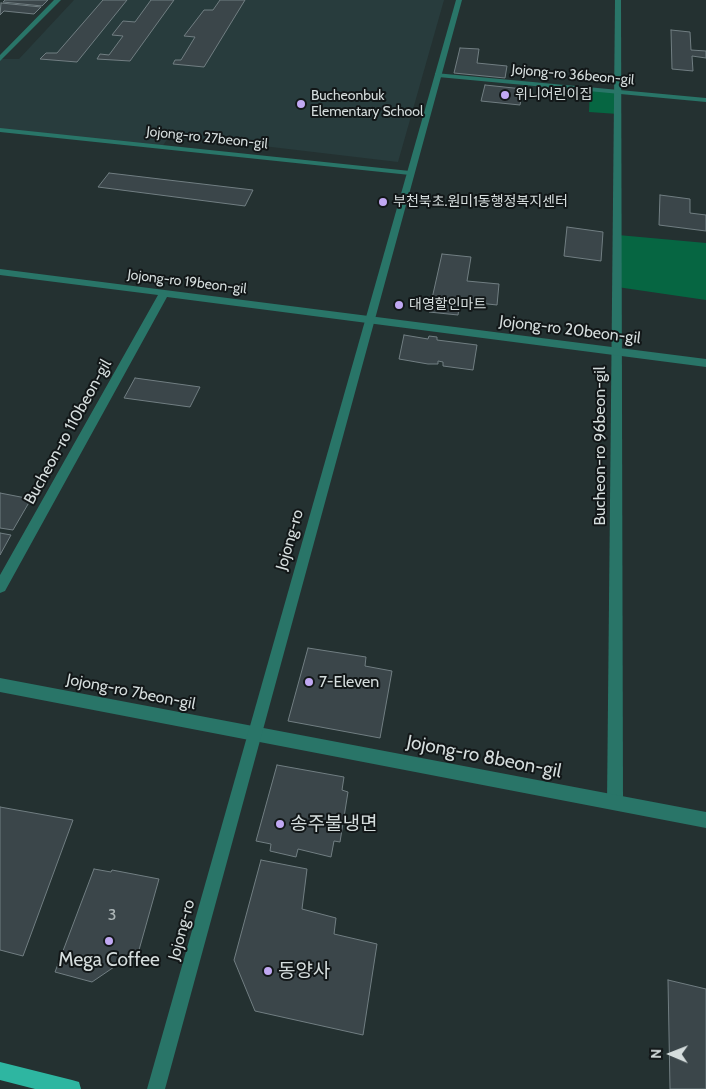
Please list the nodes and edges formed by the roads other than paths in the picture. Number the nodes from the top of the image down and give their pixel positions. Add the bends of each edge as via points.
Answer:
1 (58, 0) edge
2 (459, 0) edge
3 (618, 0) edge
4 (0, 47) edge
5 (11, 48) junction
6 (0, 60) edge
7 (438, 75) junction
8 (618, 91) junction
9 (706, 100) edge
10 (0, 130) edge
11 (410, 173) junction
12 (0, 272) edge
13 (164, 293) junction
14 (370, 319) junction
15 (617, 351) junction
16 (706, 363) edge
17 (0, 587) edge
18 (0, 685) edge
19 (255, 733) junction
20 (615, 802) junction
21 (706, 820) edge
22 (0, 1071) edge
23 (72, 1089) edge
24 (156, 1089) edge

1 - 5 street
2 - 7 street, Jojong-ro
3 - 8 street, Bucheon-ro 96beon-gil
4 - 5 street
5 - 6 street
7 - 8 street, Jojong-ro 36beon-gil
7 - 11 street, Jojong-ro
8 - 9 street, Jojong-ro 36beon-gil
8 - 15 street, Bucheon-ro 96beon-gil
10 - 11 street, Jojong-ro 27beon-gil
11 - 14 street, Jojong-ro
12 - 13 street, Jojong-ro 19beon-gil
13 - 14 street, Jojong-ro 19beon-gil
13 - 17 street, Bucheon-ro 110beon-gil
14 - 15 street, Jojong-ro 20beon-gil
14 - 19 street, Jojong-ro
15 - 16 street, Jojong-ro 20beon-gil
15 - 20 street, Bucheon-ro 96beon-gil
18 - 19 street, Jojong-ro 7beon-gil
19 - 20 street, Jojong-ro 8beon-gil
19 - 24 street, Jojong-ro
20 - 21 street, Jojong-ro 8beon-gil
22 - 23 main road

